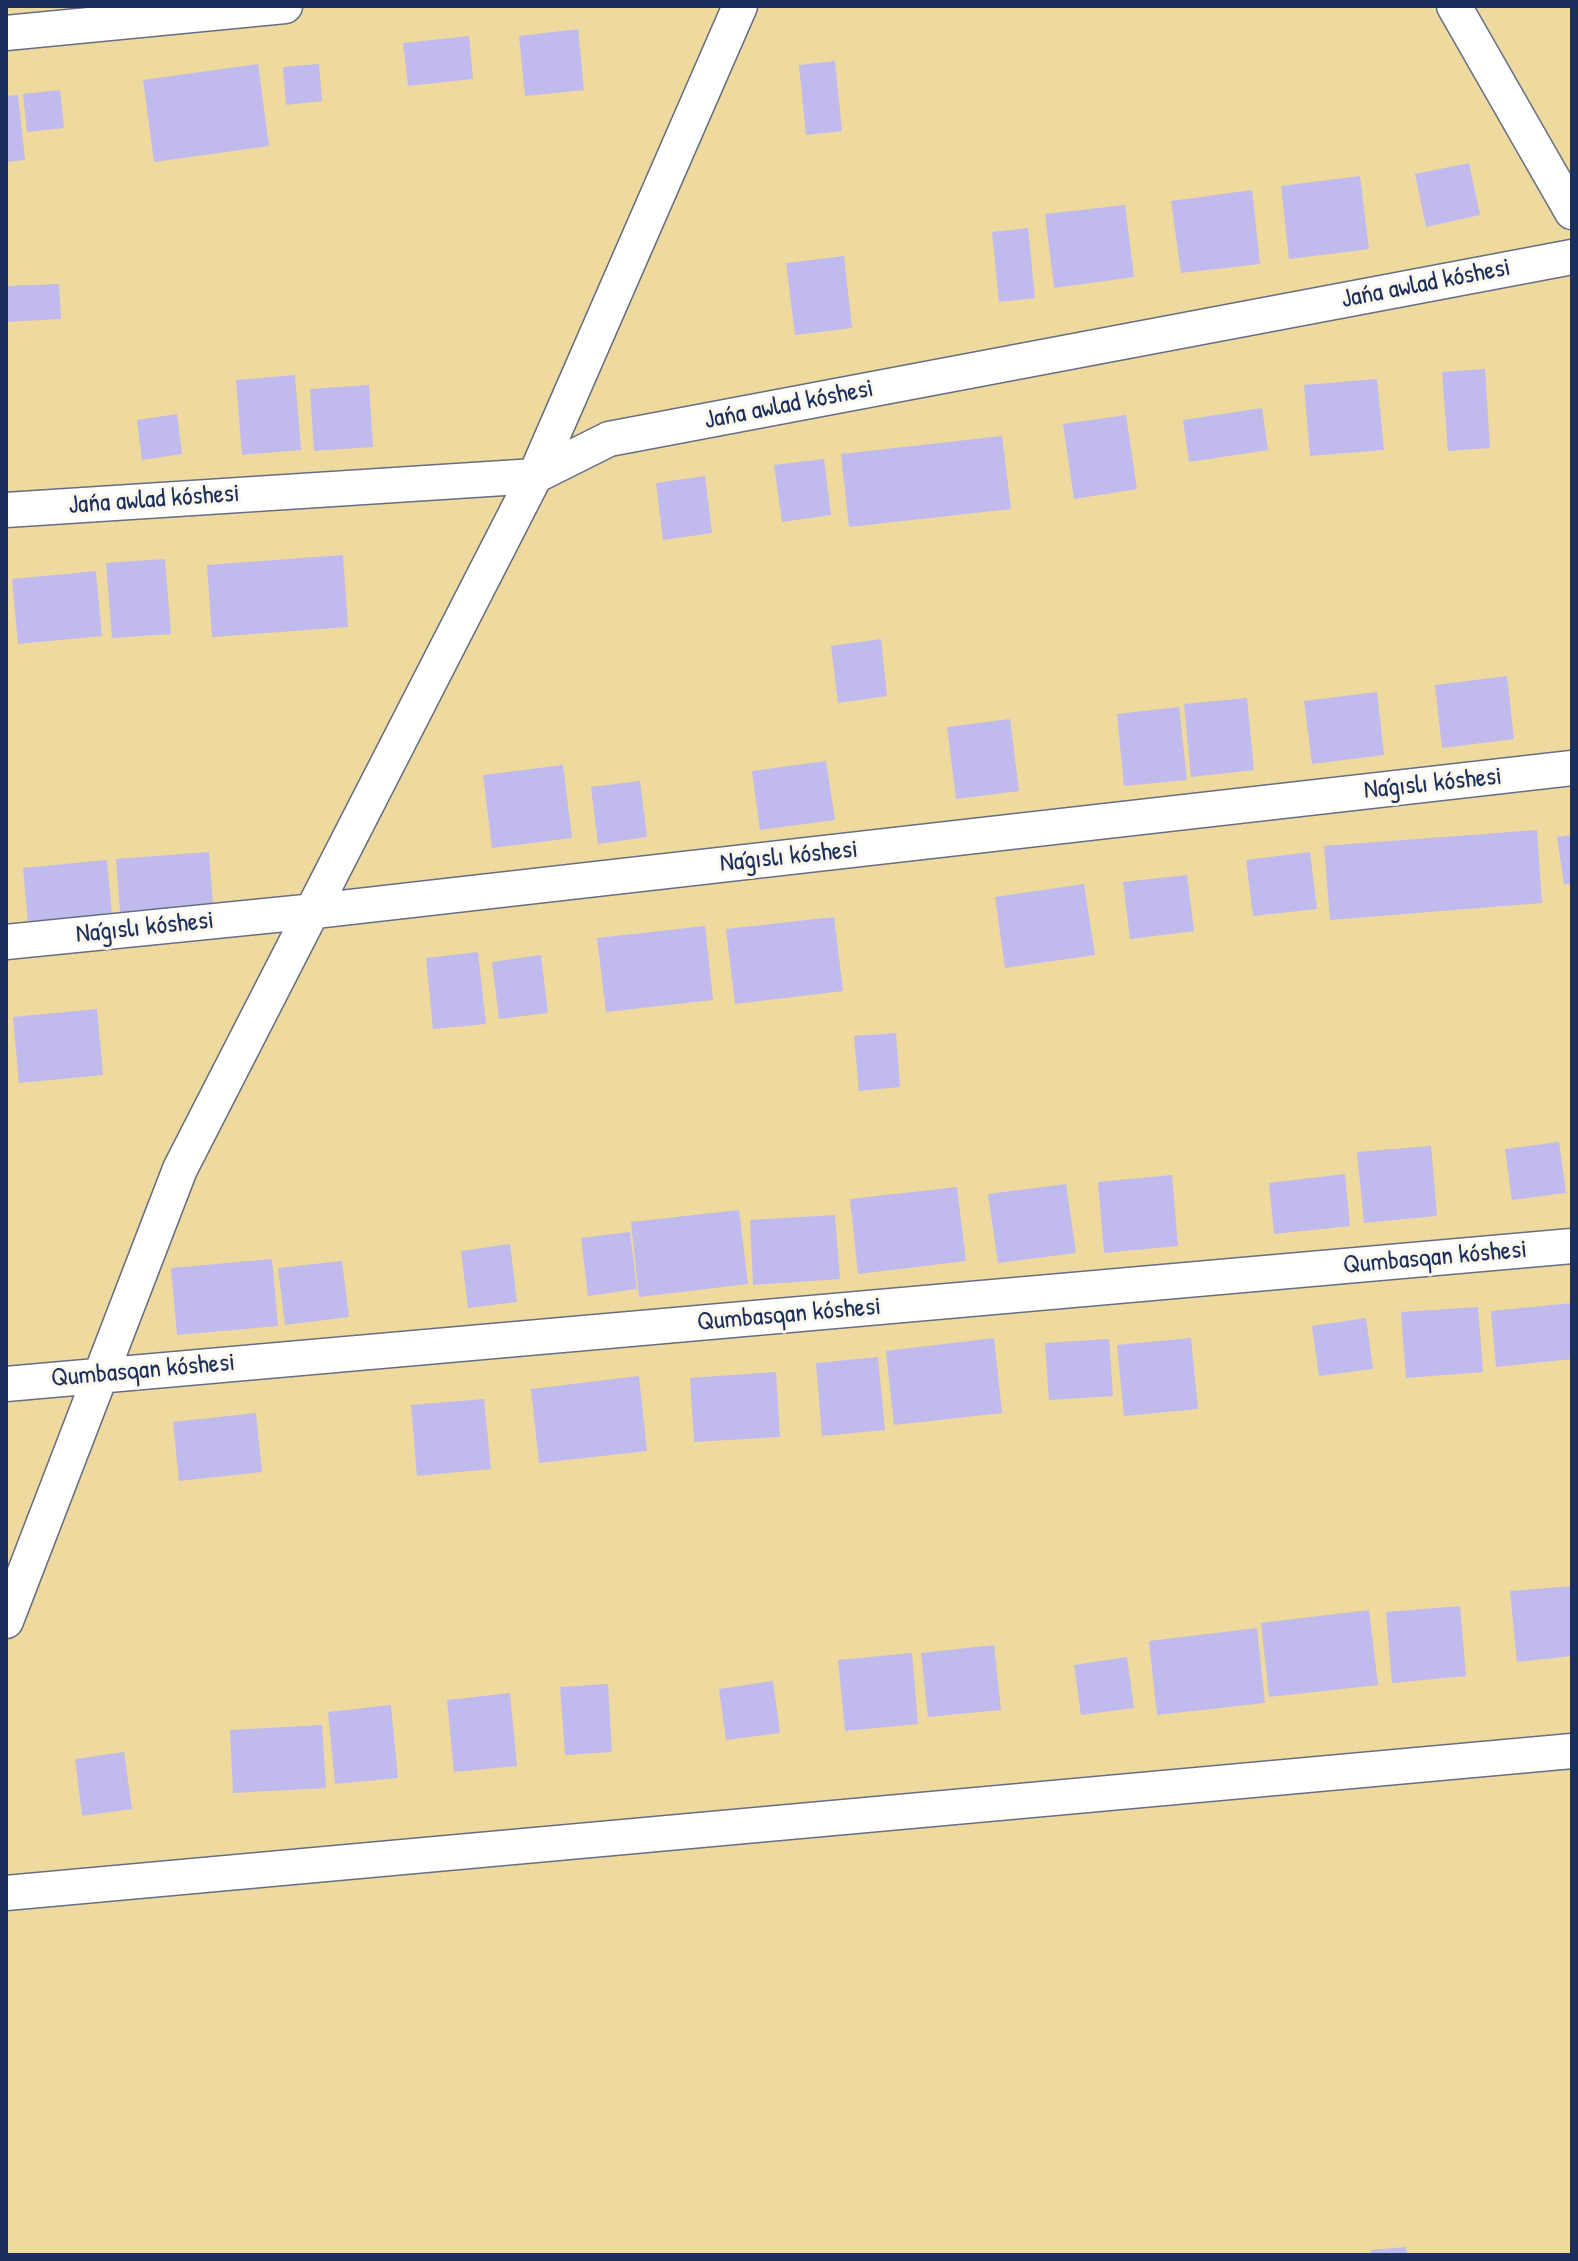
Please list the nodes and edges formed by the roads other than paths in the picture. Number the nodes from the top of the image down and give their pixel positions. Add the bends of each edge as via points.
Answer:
1 (285, 6) edge
2 (740, 6) edge
3 (1454, 6) edge
4 (6, 33) edge
5 (1572, 212) edge
6 (1572, 257) edge
7 (535, 476) junction
8 (6, 510) edge
9 (1572, 768) edge
10 (315, 911) junction
11 (6, 942) edge
12 (1572, 1246) edge
13 (99, 1375) junction
14 (6, 1384) edge
15 (6, 1621) edge
16 (1572, 1751) edge
17 (6, 1893) edge

1 - 4 street
2 - 7 street
3 - 5 street
6 - 7 street, Jańa awlad kóshesi via 609,439
7 - 8 street, Jańa awlad kóshesi
7 - 10 street
9 - 10 street, Naǵıslı kóshesi
10 - 11 street, Naǵıslı kóshesi
10 - 13 street via 180,1169
12 - 13 street, Qumbasqan kóshesi
13 - 14 street, Qumbasqan kóshesi
13 - 15 street
16 - 17 street

